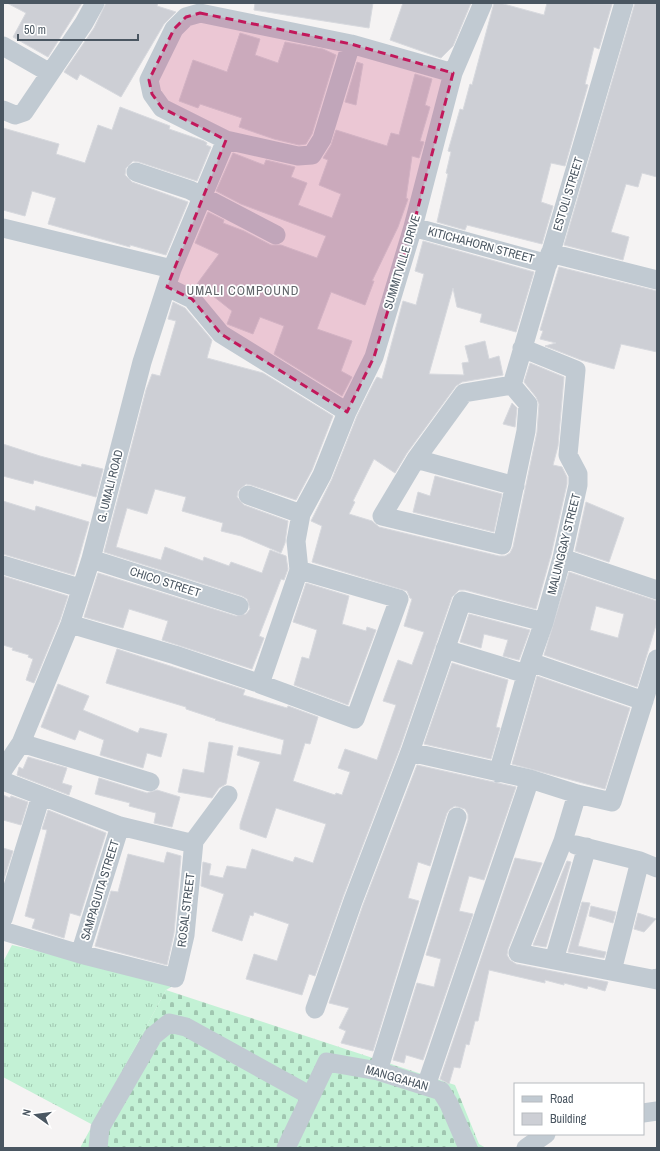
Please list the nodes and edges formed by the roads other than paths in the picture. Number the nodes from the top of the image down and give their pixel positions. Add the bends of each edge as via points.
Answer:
1 (95, 3) edge
2 (483, 3) edge
3 (624, 3) edge
4 (352, 44) junction
5 (3, 46) edge
6 (50, 73) junction
7 (453, 73) junction
8 (3, 110) edge
9 (226, 140) junction
10 (136, 172) dead end
11 (203, 197) junction
12 (413, 227) junction
13 (3, 228) edge
14 (276, 235) dead end
15 (549, 258) junction
16 (172, 269) junction
17 (657, 280) edge
18 (167, 287) junction
19 (522, 348) junction
20 (512, 385) junction
21 (347, 412) junction
22 (416, 459) junction
23 (515, 486) junction
24 (248, 495) dead end
25 (301, 514) junction
26 (562, 558) junction
27 (91, 559) junction
28 (3, 565) edge
29 (299, 570) junction
30 (80, 588) junction
31 (657, 590) edge
32 (239, 606) dead end
33 (544, 622) junction
34 (70, 624) junction
35 (445, 649) junction
36 (657, 659) edge
37 (528, 668) junction
38 (255, 682) dead end
39 (644, 701) junction
40 (21, 743) junction
41 (410, 752) junction
42 (3, 770) edge
43 (498, 773) junction
44 (530, 779) junction
45 (3, 781) edge
46 (150, 782) dead end
47 (577, 794) junction
48 (228, 795) dead end
49 (41, 796) junction
50 (457, 817) dead end
51 (120, 826) junction
52 (194, 841) junction
53 (562, 841) junction
54 (587, 847) junction
55 (648, 865) edge
56 (3, 919) edge
57 (3, 930) edge
58 (80, 954) junction
59 (554, 960) junction
60 (612, 971) junction
61 (657, 979) edge
62 (314, 1009) dead end
63 (378, 1071) junction
64 (426, 1086) junction
65 (311, 1096) junction
66 (657, 1111) edge
67 (644, 1113) edge
68 (545, 1135) edge
69 (98, 1148) edge
70 (286, 1148) edge
71 (468, 1148) edge
72 (526, 1148) edge

1 - 6 street
2 - 7 street, SUMMITVILLE DRIVE
3 - 15 street, ESTOLI STREET
4 - 7 street
4 - 9 street via 322,139 312,154 298,156
4 - 9 street via 200,13 186,17 174,29 149,80 152,94 162,108
5 - 6 street
6 - 8 street via 24,112 15,115
7 - 12 street, SUMMITVILLE DRIVE
9 - 11 street, G. UMALI ROAD
10 - 11 street
11 - 14 street
11 - 16 street, G. UMALI ROAD
12 - 15 street, KITICHAHORN STREET
12 - 21 street, SUMMITVILLE DRIVE via 374,357
13 - 16 street
15 - 17 street, KITICHAHORN STREET
15 - 19 street, ESTOLI STREET
16 - 18 street, G. UMALI ROAD
18 - 21 street via 192,299 221,334
18 - 27 street, G. UMALI ROAD via 142,362
19 - 20 street, ESTOLI STREET
19 - 26 street, MALUNGGAY STREET via 576,370 568,450 569,459 578,474 578,485
20 - 22 street via 464,393
20 - 23 street via 528,404 526,430
21 - 25 street, SUMMITVILLE DRIVE via 322,475
22 - 23 street
22 - 23 street via 382,516 502,544
24 - 25 street
25 - 29 street, SUMMITVILLE DRIVE via 296,541
26 - 31 street
26 - 33 street, MALUNGGAY STREET
27 - 30 street, G. UMALI ROAD
27 - 32 street, CHICO STREET
28 - 30 street
29 - 29 street via 399,599 355,719 260,684
30 - 34 street, G. UMALI ROAD
33 - 35 street via 462,601
33 - 37 street, MALUNGGAY STREET
34 - 38 street
34 - 40 street, G. UMALI ROAD
35 - 37 street
35 - 41 street
36 - 39 street
37 - 39 street
37 - 43 street, MALUNGGAY STREET
39 - 47 street via 612,802
40 - 42 street, G. UMALI ROAD
40 - 46 street
41 - 43 street
41 - 62 street
43 - 44 street
44 - 47 street
44 - 64 street
45 - 49 street
47 - 53 street
48 - 52 street
49 - 51 street
49 - 56 street
50 - 63 street
51 - 52 street via 178,841
51 - 58 street, SAMPAGUITA STREET
52 - 58 street, ROSAL STREET via 185,935 175,978
53 - 54 street
53 - 59 street via 518,953
54 - 55 street
54 - 59 street
55 - 60 street
57 - 58 street
59 - 60 street
60 - 61 street
63 - 64 street, MANGGAHAN
63 - 65 street, MANGGAHAN via 327,1062
64 - 71 street, MANGGAHAN via 441,1091
65 - 69 street via 186,1027 169,1023 153,1036 100,1128
65 - 70 street
66 - 67 street
68 - 72 street

